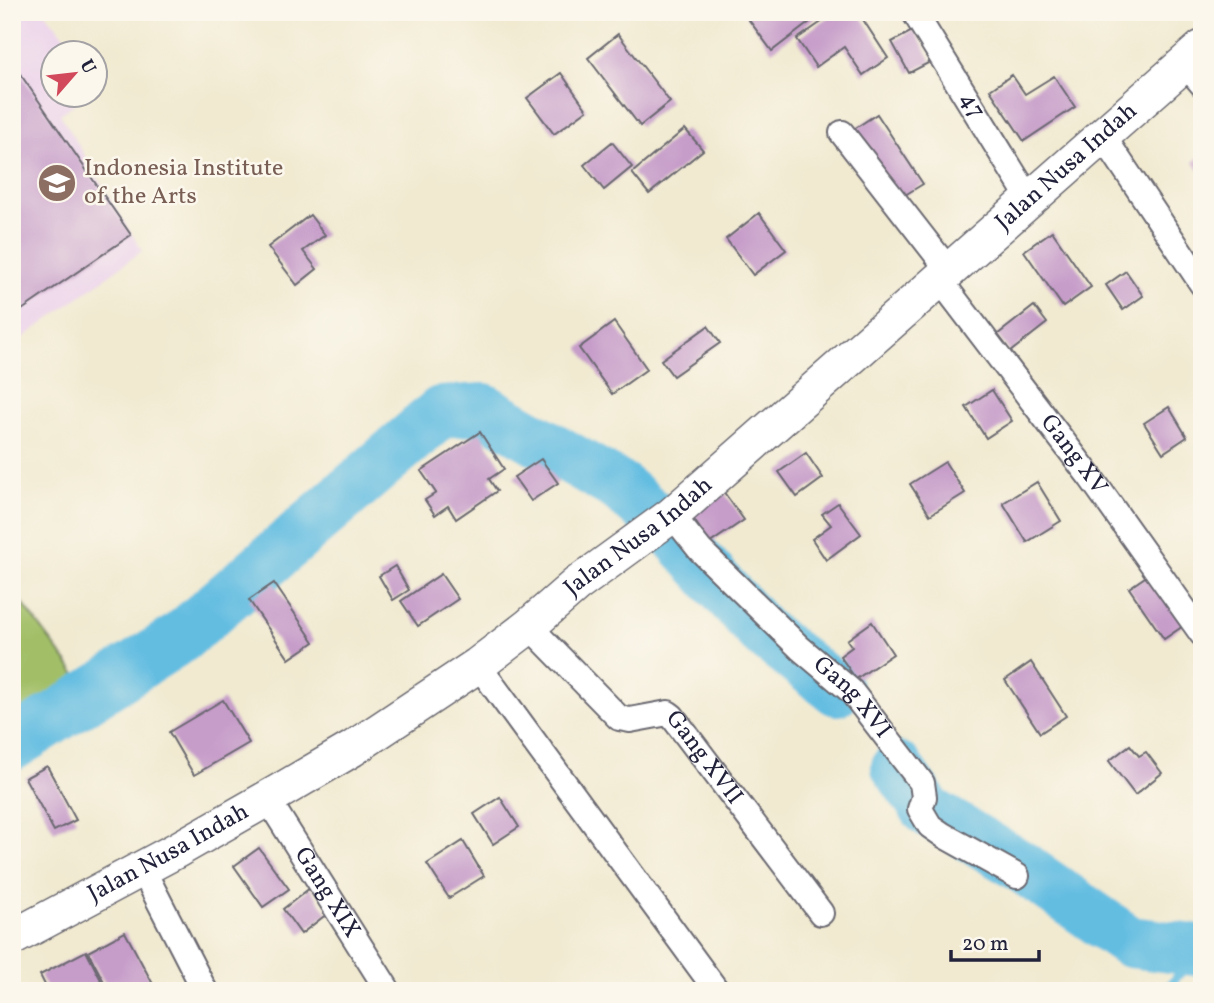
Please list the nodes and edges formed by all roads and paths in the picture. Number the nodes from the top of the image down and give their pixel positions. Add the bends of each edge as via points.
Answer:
1 (914, 12) edge
2 (1196, 65) edge
3 (842, 133) dead end
4 (1103, 136) junction
5 (1030, 200) junction
6 (945, 276) junction
7 (1202, 284) edge
8 (662, 523) junction
9 (529, 626) junction
10 (1202, 635) edge
11 (478, 665) junction
12 (267, 798) junction
13 (142, 868) junction
14 (1017, 876) dead end
15 (821, 913) dead end
16 (12, 938) edge
17 (387, 989) dead end
18 (205, 991) edge
19 (717, 991) edge

1 - 5 street, 47
2 - 4 street, Jalan Nusa Indah
3 - 6 street, Gang XV
4 - 5 street, Jalan Nusa Indah
4 - 7 street
5 - 6 street, Jalan Nusa Indah
6 - 8 street, Jalan Nusa Indah
6 - 10 street, Gang XV
8 - 9 street, Jalan Nusa Indah
8 - 14 street, Gang XVI via 710,560 851,691 922,783 923,818 930,826
9 - 11 street, Jalan Nusa Indah
9 - 15 street, Gang XVII via 619,718 672,716
11 - 12 street, Jalan Nusa Indah via 352,749
11 - 19 street
12 - 13 street, Jalan Nusa Indah
12 - 17 street, Gang XIX
13 - 16 street, Jalan Nusa Indah
13 - 18 street

